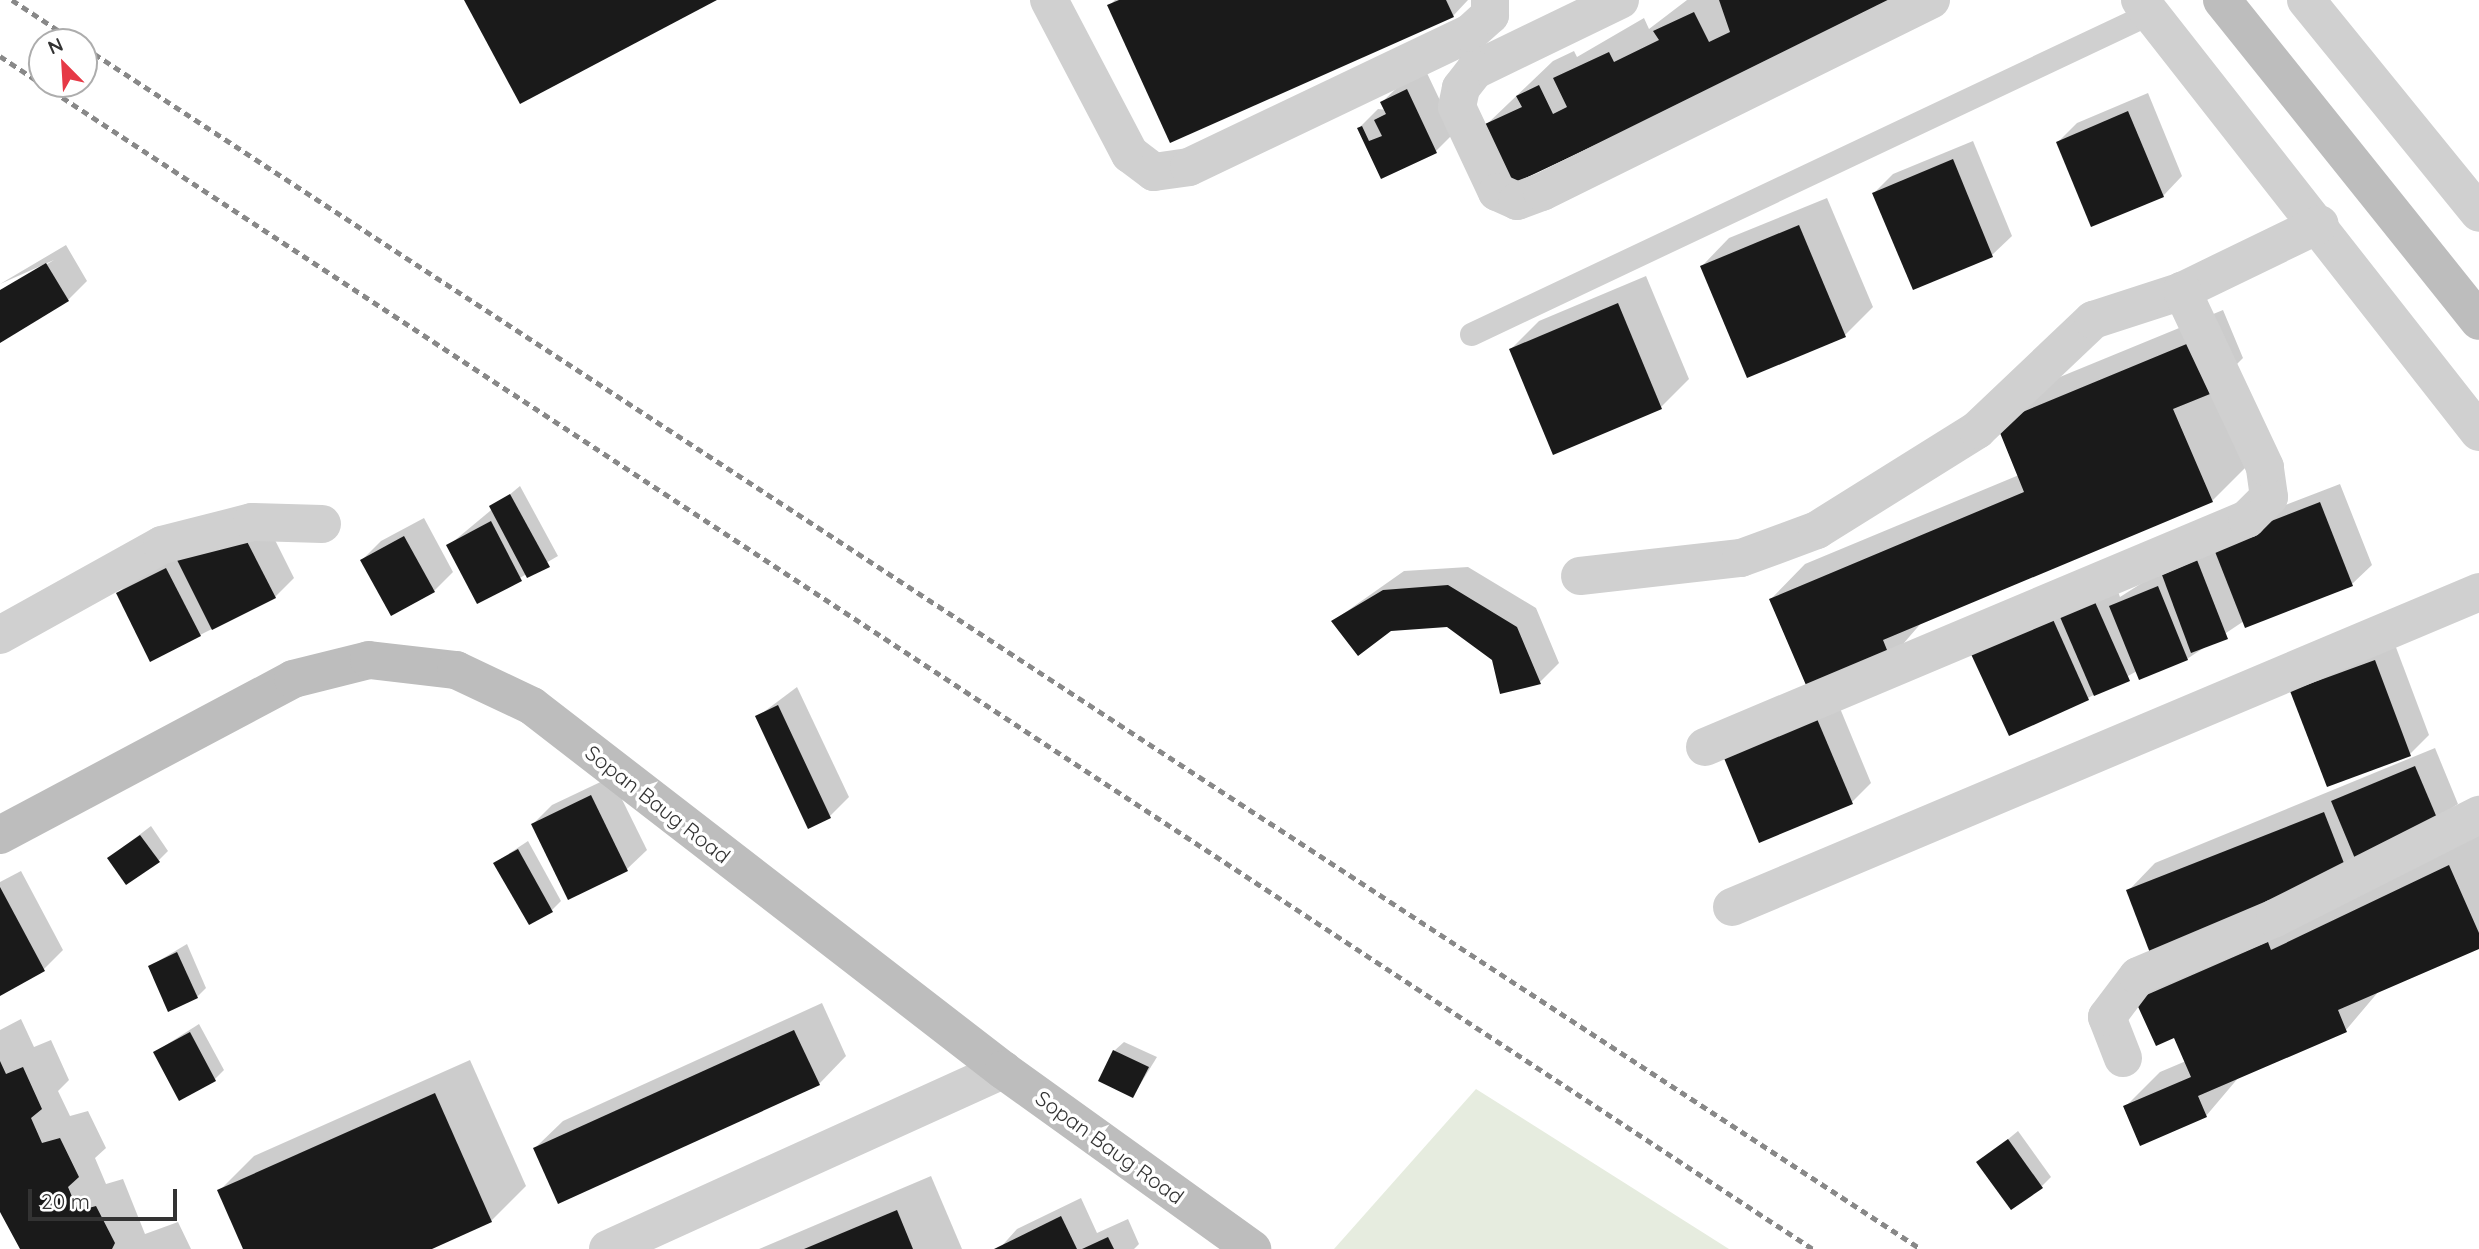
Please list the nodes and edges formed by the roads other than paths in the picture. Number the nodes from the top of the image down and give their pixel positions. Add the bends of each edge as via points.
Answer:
1 (1049, 0) edge
2 (1490, 0) edge
3 (1620, 0) edge
4 (1931, 0) edge
5 (2222, 0) edge
6 (2306, 0) edge
7 (2145, 6) edge
8 (2479, 214) edge
9 (2320, 224) junction
10 (2182, 291) junction
11 (2479, 321) edge
12 (1471, 334) dead end
13 (2479, 432) edge
14 (321, 524) dead end
15 (1580, 576) dead end
16 (2479, 592) edge
17 (0, 635) edge
18 (1705, 747) dead end
19 (2479, 815) edge
20 (0, 835) edge
21 (1732, 907) dead end
22 (2123, 1058) dead end
23 (1003, 1070) junction
24 (608, 1249) edge
25 (1252, 1249) edge

1 - 2 street via 1130,154 1154,172 1189,167 1469,33 1490,15
3 - 4 street via 1475,70 1461,88 1457,107 1497,192 1517,201 1542,192
5 - 11 street
6 - 8 street
7 - 9 street
7 - 12 lane
9 - 10 street
9 - 13 street
10 - 15 street via 2093,320 1977,430 1817,530 1741,558
10 - 18 street via 2265,467 2269,497 2247,519
14 - 17 street via 252,522 162,545
16 - 21 street
19 - 22 street via 2275,918 2138,976 2107,1017
20 - 23 street, Sopan Baug Road via 293,679 369,660 456,670 532,706
23 - 24 street
23 - 25 street, Sopan Baug Road

